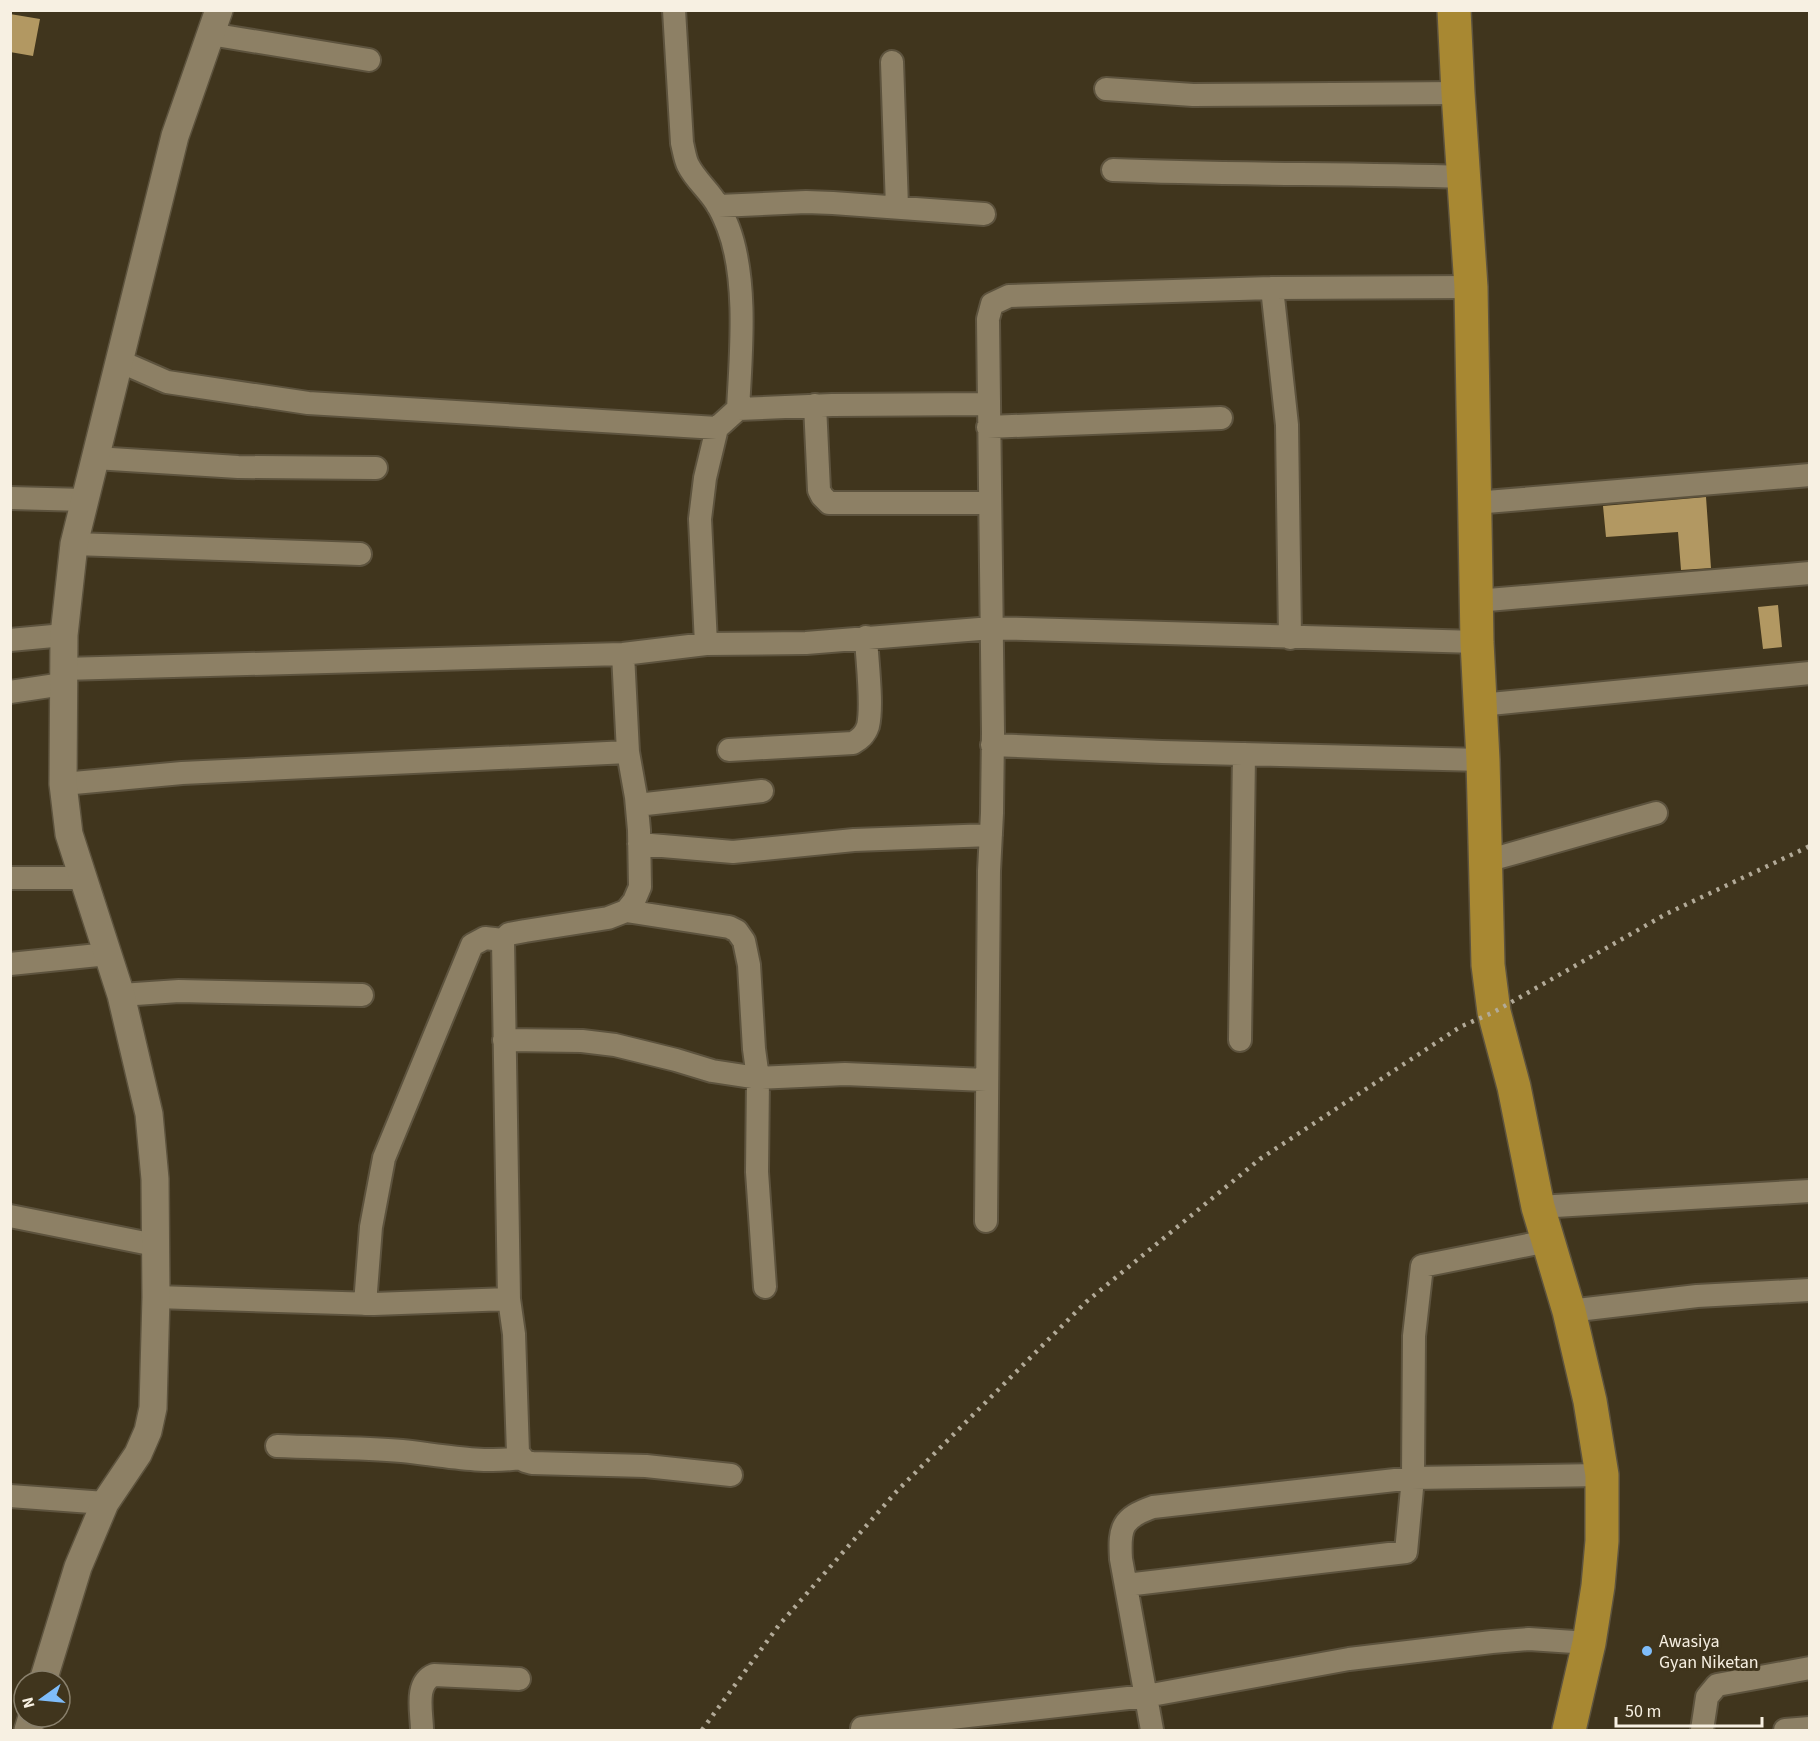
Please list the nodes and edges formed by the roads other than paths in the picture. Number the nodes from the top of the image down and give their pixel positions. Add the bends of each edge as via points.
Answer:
1 (674, 10) edge
2 (1454, 10) edge
3 (214, 22) edge
4 (369, 60) dead end
5 (892, 62) dead end
6 (1106, 89) dead end
7 (1458, 93) junction
8 (1113, 170) dead end
9 (1463, 177) junction
10 (718, 206) junction
11 (897, 207) junction
12 (984, 214) dead end
13 (1471, 287) junction
14 (1272, 288) junction
15 (119, 361) junction
16 (815, 405) junction
17 (738, 409) junction
18 (988, 415) junction
19 (1221, 418) dead end
20 (717, 428) junction
21 (95, 458) junction
22 (376, 468) dead end
23 (1809, 475) edge
24 (10, 498) edge
25 (85, 500) junction
26 (989, 503) junction
27 (1474, 503) junction
28 (74, 544) junction
29 (360, 554) dead end
30 (1809, 573) edge
31 (1476, 601) junction
32 (992, 628) junction
33 (64, 635) junction
34 (866, 637) junction
35 (1290, 638) junction
36 (10, 640) edge
37 (1477, 642) junction
38 (706, 644) junction
39 (623, 654) junction
40 (1809, 673) edge
41 (63, 676) junction
42 (10, 692) edge
43 (1480, 705) junction
44 (993, 745) junction
45 (729, 750) dead end
46 (628, 752) junction
47 (1244, 754) junction
48 (1483, 760) junction
49 (63, 784) junction
50 (762, 791) dead end
51 (637, 805) junction
52 (1656, 813) dead end
53 (990, 836) junction
54 (639, 844) junction
55 (1486, 861) junction
56 (10, 878) edge
57 (83, 878) junction
58 (626, 911) junction
59 (502, 940) junction
60 (108, 954) junction
61 (10, 964) edge
62 (121, 994) junction
63 (362, 994) dead end
64 (504, 1040) junction
65 (1240, 1040) dead end
66 (758, 1078) junction
67 (986, 1080) junction
68 (1809, 1191) edge
69 (1538, 1207) junction
70 (10, 1216) edge
71 (986, 1221) dead end
72 (1548, 1241) junction
73 (155, 1245) junction
74 (765, 1287) dead end
75 (1809, 1290) edge
76 (156, 1297) junction
77 (509, 1299) junction
78 (365, 1304) junction
79 (1569, 1311) junction
80 (278, 1446) dead end
81 (521, 1458) junction
82 (1602, 1475) junction
83 (731, 1476) dead end
84 (1413, 1478) junction
85 (10, 1496) edge
86 (105, 1503) junction
87 (1126, 1585) junction
88 (1588, 1643) junction
89 (1809, 1668) edge
90 (47, 1669) edge
91 (519, 1679) dead end
92 (1146, 1696) junction
93 (862, 1728) dead end
94 (1809, 1728) edge
95 (1565, 1730) edge
96 (422, 1731) edge
97 (1152, 1731) edge
98 (1702, 1731) edge
99 (1785, 1731) edge

1 - 10 street via 682,143 688,164
2 - 7 main road
3 - 4 street
3 - 15 street via 175,136
5 - 11 street
6 - 7 street via 1193,95
7 - 9 main road
8 - 9 street
9 - 13 main road
10 - 11 street via 806,202
10 - 17 street via 734,246 741,302
11 - 12 street
13 - 14 street
13 - 27 main road
14 - 18 street via 1000,299 992,304 988,319
14 - 35 street via 1287,425
15 - 20 street via 167,382 308,403
15 - 21 street
16 - 17 street
16 - 18 street
16 - 26 street via 819,490 829,503
17 - 20 street
18 - 19 street
18 - 26 street
20 - 38 street via 700,519
21 - 22 street via 238,467
21 - 25 street
23 - 27 street
24 - 25 street
25 - 28 street
26 - 32 street
27 - 31 main road
28 - 29 street
28 - 33 street
30 - 31 street
31 - 37 main road
32 - 34 street
32 - 35 street
32 - 44 street
33 - 36 street
33 - 41 street
34 - 38 street via 806,643
34 - 45 street via 869,714 862,738 853,743
35 - 37 street
37 - 43 main road
38 - 39 street
39 - 41 street
39 - 46 street
40 - 43 street
41 - 42 street
41 - 49 street
43 - 48 main road
44 - 47 street
44 - 53 street
46 - 49 street via 182,773
46 - 51 street
47 - 48 street
47 - 65 street
48 - 55 main road
49 - 57 street via 69,834
50 - 51 street
51 - 54 street
52 - 55 street
53 - 54 street via 854,840 733,852
53 - 67 street
54 - 58 street via 640,887
55 - 69 main road via 1488,965 1494,1012 1514,1087
56 - 57 street
57 - 60 street
58 - 59 street via 609,918 509,934
58 - 66 street via 737,931 744,941 749,965
59 - 64 street
59 - 78 street via 485,939 472,945 392,1135 371,1227
60 - 61 street
60 - 62 street
62 - 63 street
62 - 73 street via 149,1114 155,1179
64 - 66 street via 615,1045 712,1071
64 - 77 street
66 - 67 street via 845,1074
66 - 74 street via 757,1172
67 - 71 street
68 - 69 street
69 - 72 main road
70 - 73 street
72 - 79 main road
72 - 84 street via 1422,1266 1414,1336
73 - 76 street
75 - 79 street via 1696,1296
76 - 78 street
76 - 86 street via 153,1408 148,1431 138,1454
77 - 78 street
77 - 81 street via 514,1334 517,1448
79 - 82 main road
80 - 81 street
81 - 83 street via 532,1463 646,1466
82 - 84 street
82 - 88 main road via 1602,1541
84 - 87 street via 1406,1552
84 - 87 street via 1153,1507 1135,1514 1124,1524 1120,1540
85 - 86 street
86 - 90 street via 78,1567
87 - 92 street
88 - 92 street via 1529,1639 1349,1659
88 - 95 main road
89 - 98 street via 1718,1685 1707,1697
91 - 96 street via 427,1677 421,1692
92 - 93 street
92 - 97 street
94 - 99 street

